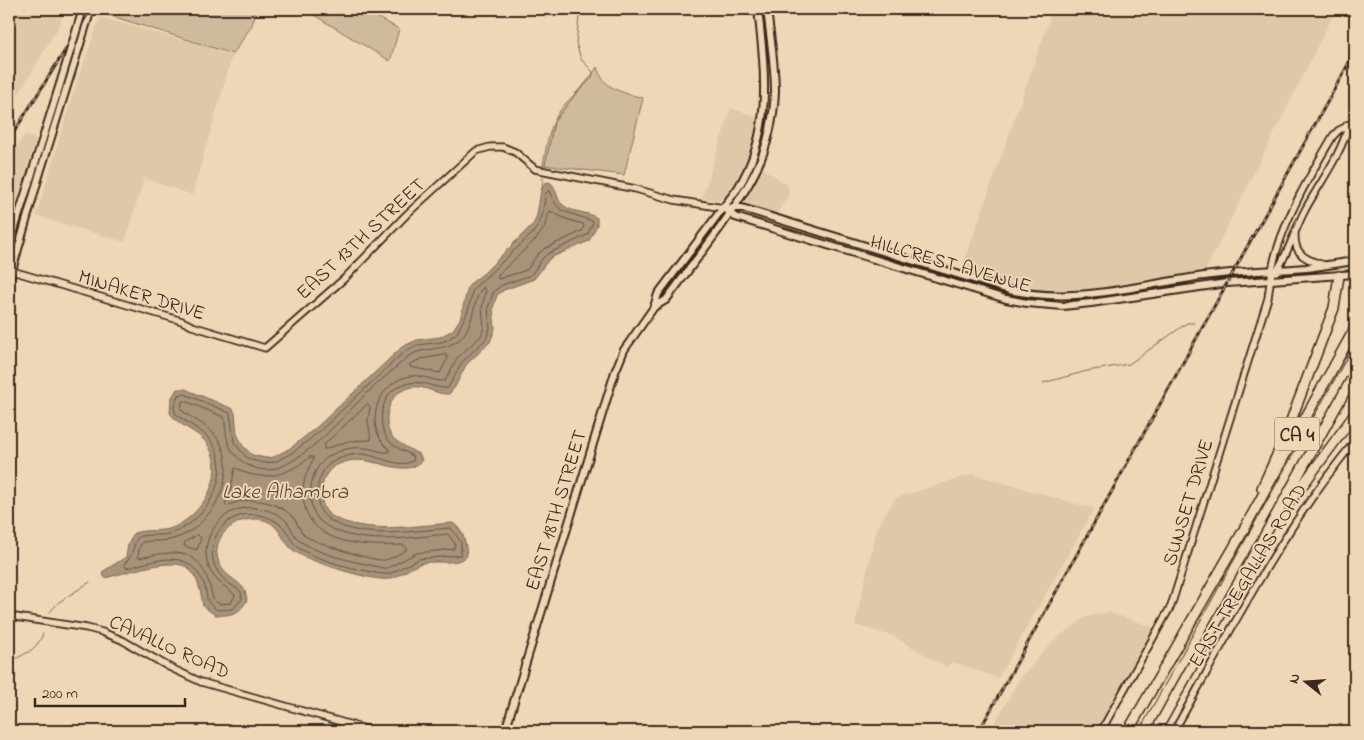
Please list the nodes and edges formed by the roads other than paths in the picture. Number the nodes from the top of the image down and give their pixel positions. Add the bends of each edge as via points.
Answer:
1 (83, 9) edge
2 (91, 9) edge
3 (758, 9) edge
4 (767, 9) edge
5 (1351, 126) edge
6 (1355, 136) edge
7 (476, 151) joint
8 (32, 174) junction
9 (39, 176) junction
10 (724, 208) junction
11 (733, 211) junction
12 (1295, 233) junction
13 (9, 246) edge
14 (1355, 261) edge
15 (1324, 265) junction
16 (1275, 270) junction
17 (10, 271) edge
18 (1355, 274) edge
19 (1339, 276) junction
20 (1271, 280) junction
21 (9, 281) edge
22 (654, 307) junction
23 (1355, 328) edge
24 (265, 348) joint
25 (1355, 373) edge
26 (1355, 414) edge
27 (1355, 441) edge
28 (1275, 515) junction
29 (1238, 540) junction
30 (9, 616) edge
31 (373, 731) edge
32 (504, 731) edge
33 (1101, 731) edge
34 (1128, 731) edge
35 (1156, 731) edge
36 (1174, 731) edge

1 - 8 main road, bridge
2 - 9 main road
3 - 10 main road, EAST 18TH STREET via 765,93 759,136 745,176
4 - 11 main road, EAST 18TH STREET via 775,75 772,119 762,159
5 - 6 highway
5 - 12 street
5 - 16 street, SUNSET DRIVE via 1333,136 1295,206 1277,249
7 - 10 street, HILLCREST AVENUE via 504,148 515,152 535,169
7 - 24 street, EAST 13TH STREET via 407,214 345,278
8 - 9 main road
8 - 13 main road
9 - 17 main road
10 - 11 main road, HILLCREST AVENUE
10 - 22 main road, EAST 18TH STREET via 658,294
11 - 16 main road, HILLCREST AVENUE via 742,208 1030,294 1076,296 1204,276
11 - 20 main road, HILLCREST AVENUE via 744,219 1027,303 1063,306
11 - 22 main road, EAST 18TH STREET via 666,300
12 - 15 street via 1299,252
12 - 16 street via 1283,261
14 - 15 main road, HILLCREST AVENUE
15 - 16 main road, HILLCREST AVENUE
16 - 20 street, SUNSET DRIVE
17 - 21 main road
17 - 24 street, MINAKER DRIVE
18 - 19 main road, HILLCREST AVENUE
19 - 20 main road, HILLCREST AVENUE
19 - 29 highway via 1334,308 1304,390
20 - 33 street, SUNSET DRIVE via 1171,606
22 - 32 main road, EAST 18TH STREET via 624,350 614,372
23 - 29 highway, CA 4
25 - 28 highway, CA 4
26 - 28 highway via 1297,493
27 - 36 street, EAST TREGALLAS ROAD via 1294,524
28 - 35 highway, CA 4
29 - 34 highway, CA 4
30 - 31 street, CAVALLO ROAD via 102,632 201,682

